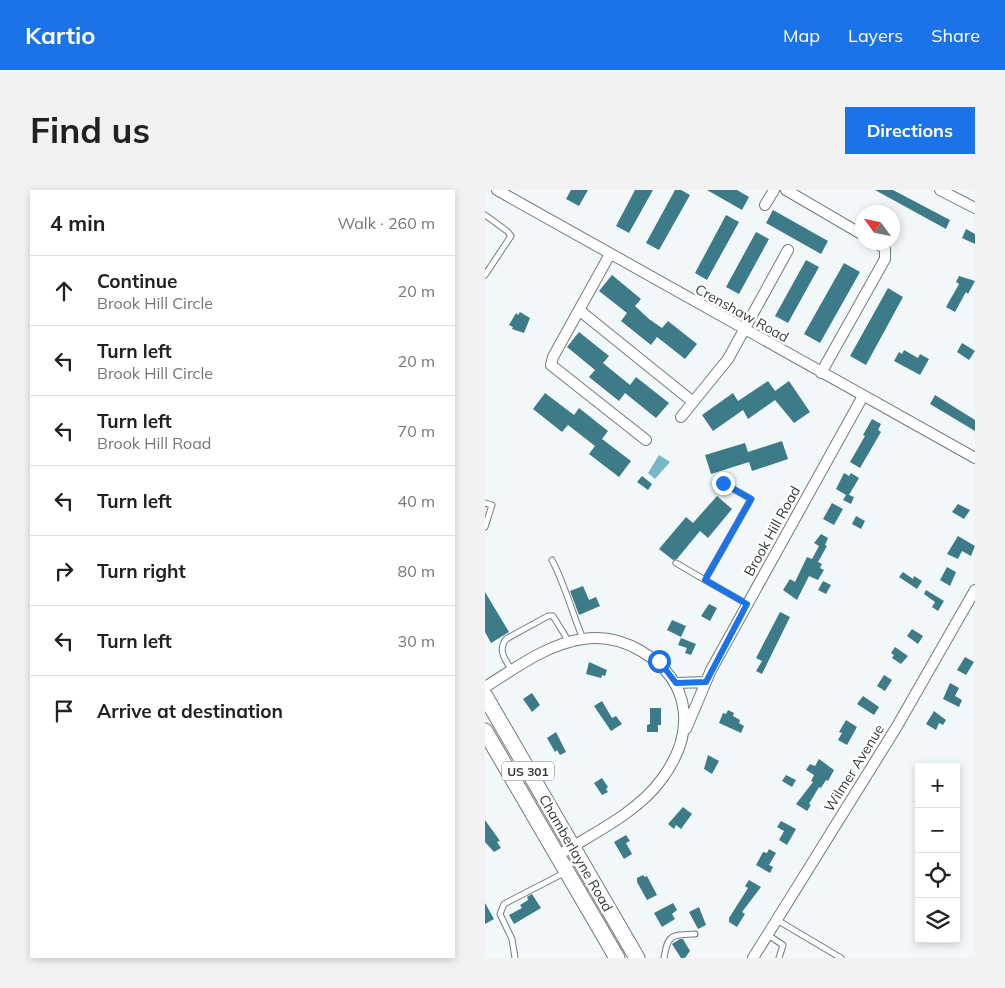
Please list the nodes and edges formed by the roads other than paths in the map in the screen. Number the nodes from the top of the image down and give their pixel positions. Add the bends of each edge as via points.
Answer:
1 (497, 190) edge
2 (774, 190) edge
3 (787, 190) edge
4 (940, 190) edge
5 (510, 193) edge
6 (765, 205) dead end
7 (975, 208) edge
8 (485, 215) edge
9 (855, 230) edge
10 (788, 250) dead end
11 (885, 250) edge
12 (610, 254) junction
13 (485, 276) edge
14 (579, 310) junction
15 (745, 330) junction
16 (821, 373) junction
17 (863, 396) junction
18 (693, 402) junction
19 (681, 417) dead end
20 (646, 440) dead end
21 (975, 458) edge
22 (721, 482) dead end
23 (485, 503) edge
24 (485, 527) edge
25 (552, 560) dead end
26 (676, 564) dead end
27 (705, 580) junction
28 (975, 590) edge
29 (747, 604) junction
30 (583, 639) junction
31 (569, 642) junction
32 (512, 670) junction
33 (706, 682) junction
34 (676, 683) junction
35 (485, 687) edge
36 (485, 696) edge
37 (485, 731) edge
38 (685, 734) junction
39 (572, 847) junction
40 (557, 856) junction
41 (567, 872) junction
42 (777, 920) junction
43 (695, 934) dead end
44 (768, 935) junction
45 (515, 958) edge
46 (617, 958) edge
47 (637, 958) edge
48 (664, 958) edge
49 (753, 958) edge
50 (779, 958) edge
51 (841, 958) edge

1 - 5 street, Crenshaw Road
2 - 6 street
3 - 9 street
4 - 7 street
5 - 12 street, Crenshaw Road
8 - 13 lane via 511,236
10 - 15 street
11 - 16 street via 885,259
12 - 14 street
12 - 15 street, Crenshaw Road
14 - 18 street
14 - 20 street via 551,365
15 - 16 street, Crenshaw Road
15 - 18 street via 728,360
16 - 17 street, Crenshaw Road
17 - 21 street, Crenshaw Road
17 - 29 street, Brook Hill Road
18 - 19 street
22 - 27 lane via 751,499
23 - 24 lane via 492,505
25 - 30 lane via 564,583 564,592
26 - 27 lane
27 - 29 lane
28 - 42 street, Wilmer Avenue via 905,713
29 - 33 street, Brook Hill Road
30 - 31 street
30 - 34 street via 606,638 638,649 659,661
31 - 32 street via 545,651
31 - 32 lane via 553,616 548,616 506,639 502,652
32 - 35 street
33 - 34 street
33 - 38 street, Brook Hill Road
34 - 38 street via 683,706
36 - 39 main road, Chamberlayne Road / US 301
37 - 40 main road, Chamberlayne Road / US 301
38 - 39 street, Brook Hill Road via 669,769 651,792
39 - 40 street, Brook Hill Road
39 - 47 main road, Chamberlayne Road / US 301
40 - 41 main road, Chamberlayne Road / US 301
41 - 45 lane via 504,904 500,914 512,939
41 - 46 main road, Chamberlayne Road / US 301
42 - 44 street, Wilmer Avenue
42 - 51 lane
43 - 48 lane via 674,935 668,940
44 - 49 street, Wilmer Avenue
44 - 50 lane via 783,945

